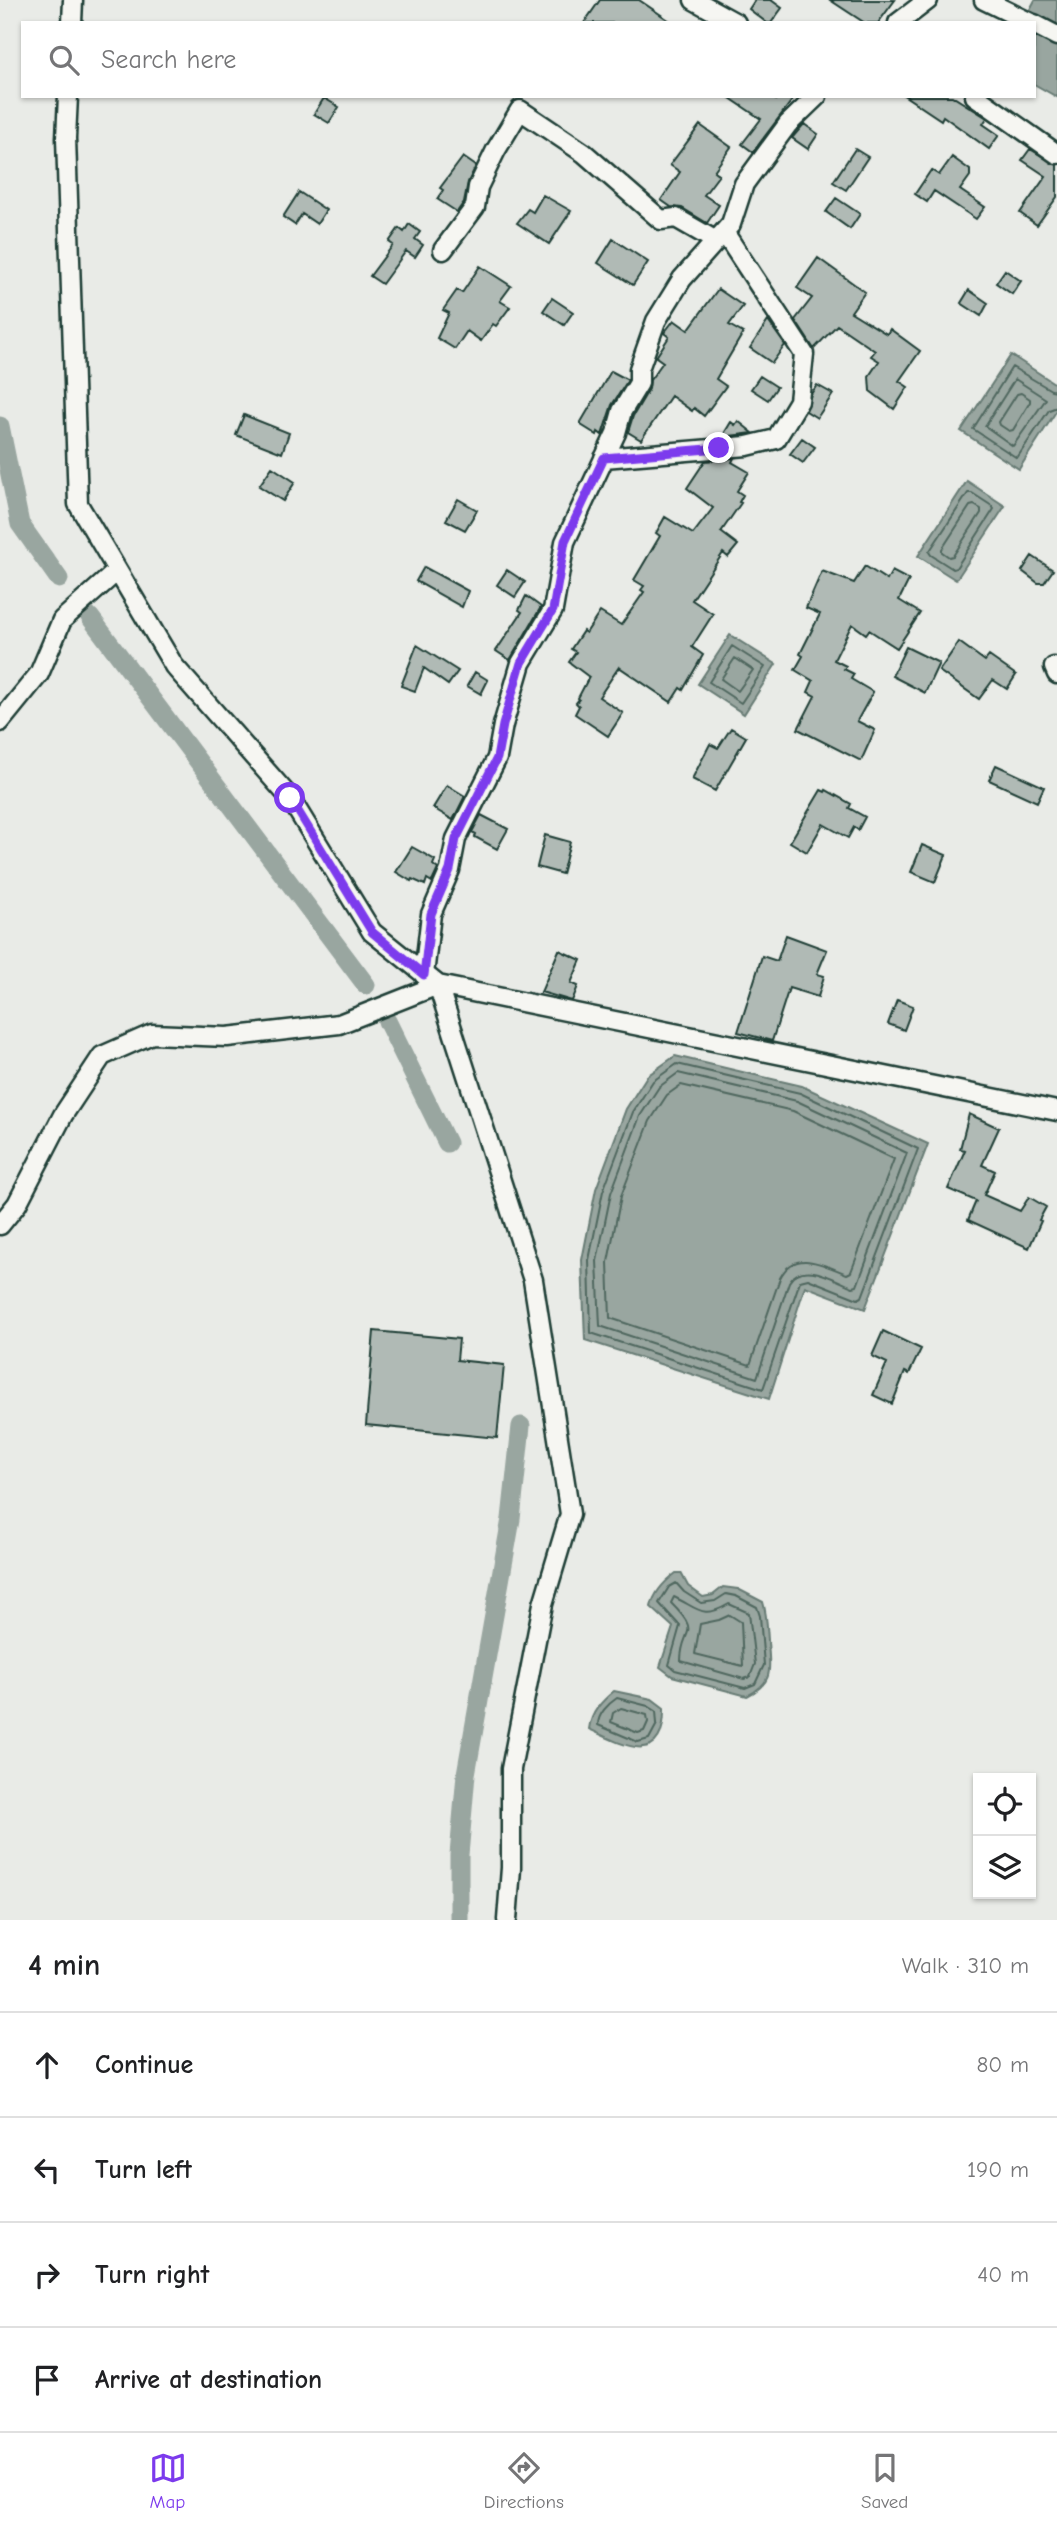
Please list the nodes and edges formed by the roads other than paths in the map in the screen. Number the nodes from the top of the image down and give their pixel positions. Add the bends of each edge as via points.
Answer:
1 (73, 0) edge
2 (694, 0) edge
3 (928, 0) edge
4 (984, 0) edge
5 (72, 21) edge
6 (732, 21) edge
7 (901, 21) edge
8 (1026, 21) edge
9 (1036, 26) edge
10 (1057, 36) edge
11 (68, 98) edge
12 (815, 98) edge
13 (978, 98) edge
14 (1057, 154) edge
15 (720, 237) junction
16 (443, 250) dead end
17 (604, 458) junction
18 (117, 571) junction
19 (0, 722) edge
20 (431, 980) junction
21 (1057, 1111) edge
22 (0, 1225) edge
23 (507, 1920) edge

1 - 5 street
2 - 6 street
3 - 7 street
4 - 8 street
9 - 10 street
11 - 18 street via 78,504
12 - 15 street via 788,124 744,184 731,224
13 - 14 street
15 - 16 street via 676,218 661,220 584,153 520,110 478,187 475,207
15 - 17 street via 682,279 656,321 639,369 639,383 622,411
15 - 17 street via 804,354 799,401 776,439 747,446
17 - 20 street via 565,541 553,610 521,663 497,758 456,839 450,870 431,914
18 - 19 street via 62,620 39,674
18 - 20 street via 174,666 290,798 372,932
20 - 21 street
20 - 22 street via 339,1024 227,1037 152,1034 102,1056 63,1115 17,1204
20 - 23 street via 533,1280 570,1514 543,1604 511,1769

